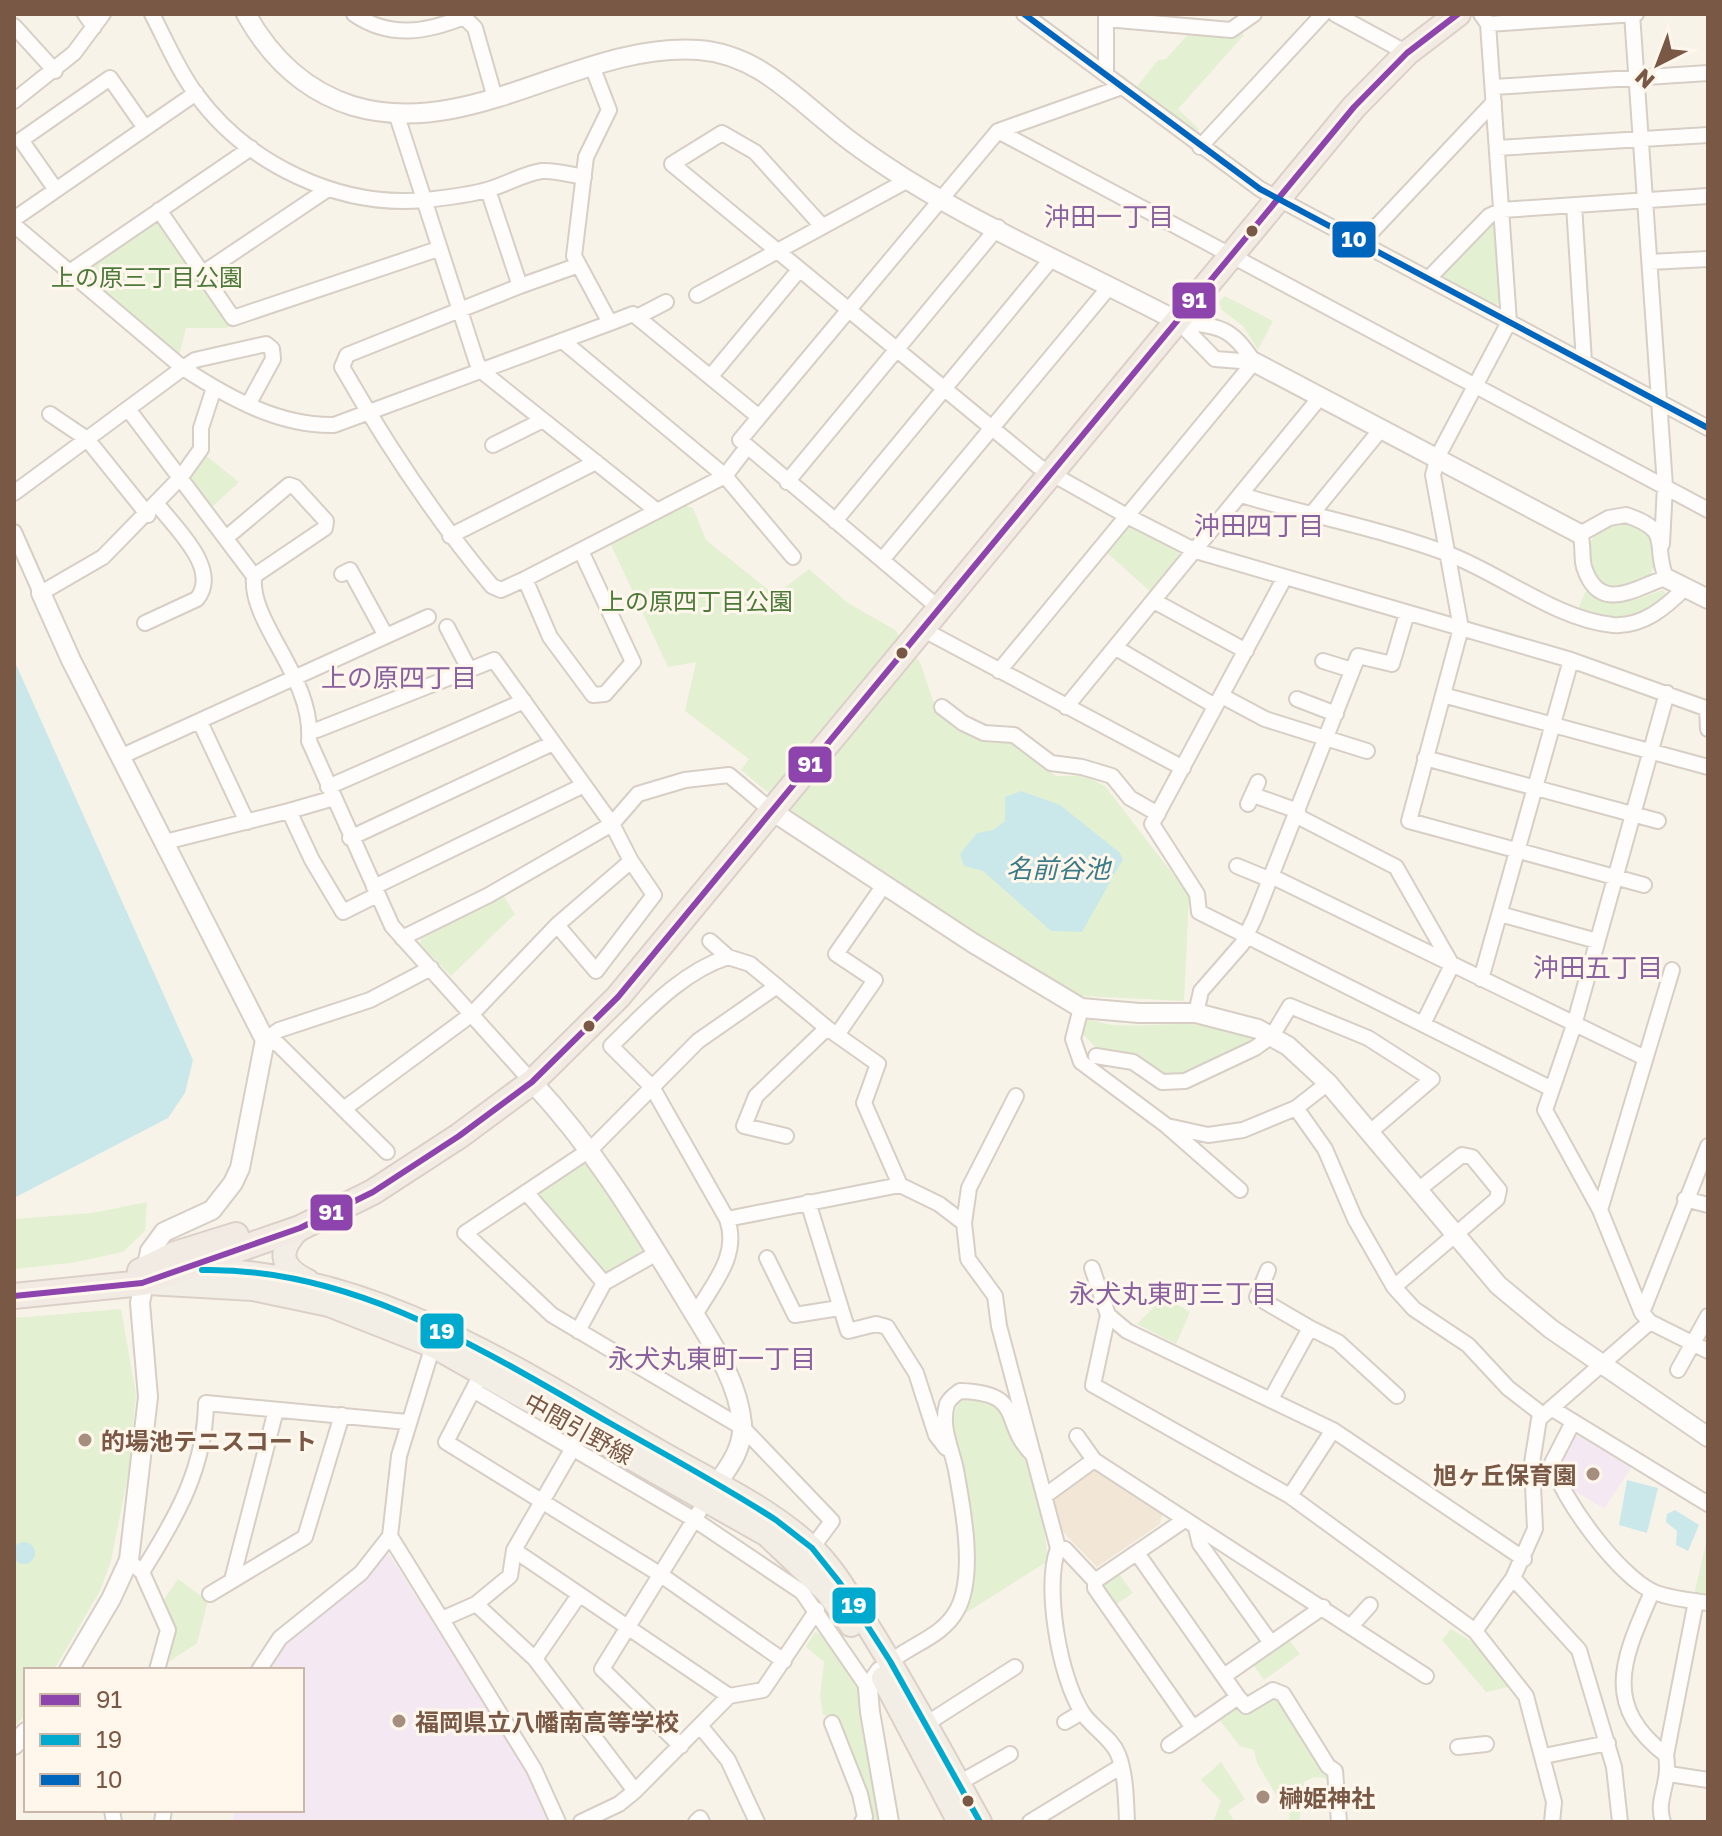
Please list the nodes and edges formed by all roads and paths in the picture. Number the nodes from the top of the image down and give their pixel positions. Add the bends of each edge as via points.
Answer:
1 (85, 14) edge
2 (103, 14) edge
3 (152, 14) edge
4 (246, 14) edge
5 (354, 14) edge
6 (1024, 14) edge
7 (1254, 14) edge
8 (1323, 14) edge
9 (1335, 14) edge
10 (1458, 14) edge
11 (1633, 14) edge
12 (462, 16) edge
13 (1106, 16) edge
14 (1485, 19) edge
15 (14, 26) edge
16 (94, 27) junction
17 (1407, 53) junction
18 (592, 66) junction
19 (55, 71) junction
20 (1708, 73) edge
21 (1106, 75) junction
22 (1638, 77) junction
23 (1122, 87) junction
24 (1494, 87) junction
25 (196, 93) junction
26 (495, 98) junction
27 (14, 101) edge
28 (1494, 102) junction
29 (397, 116) junction
30 (145, 128) junction
31 (998, 131) junction
32 (1708, 135) edge
33 (1641, 140) junction
34 (1200, 147) junction
35 (251, 148) junction
36 (1497, 148) junction
37 (584, 177) junction
38 (908, 180) junction
39 (328, 189) junction
40 (56, 190) junction
41 (488, 190) junction
42 (1708, 196) edge
43 (941, 198) junction
44 (1280, 199) junction
45 (425, 200) junction
46 (1646, 200) junction
47 (1574, 205) junction
48 (159, 210) junction
49 (1502, 210) junction
50 (14, 222) edge
51 (822, 226) junction
52 (998, 227) junction
53 (1362, 242) junction
54 (438, 249) junction
55 (779, 252) junction
56 (1053, 257) junction
57 (1233, 257) junction
58 (1708, 259) edge
59 (1650, 262) junction
60 (576, 266) junction
61 (799, 270) junction
62 (68, 273) junction
63 (203, 273) junction
64 (1429, 278) junction
65 (520, 286) junction
66 (1110, 286) junction
67 (697, 295) dead end
68 (666, 302) dead end
69 (848, 310) junction
70 (461, 311) junction
71 (637, 317) junction
72 (1179, 322) junction
73 (1509, 322) junction
74 (610, 323) junction
75 (564, 342) junction
76 (897, 349) junction
77 (1254, 362) junction
78 (1584, 362) junction
79 (183, 368) junction
80 (484, 373) junction
81 (711, 376) junction
82 (1474, 385) junction
83 (214, 388) junction
84 (944, 389) junction
85 (1321, 396) junction
86 (1659, 402) junction
87 (248, 405) junction
88 (128, 409) junction
89 (368, 413) junction
90 (50, 414) dead end
91 (759, 417) junction
92 (543, 420) junction
93 (1382, 428) junction
94 (1708, 428) edge
95 (991, 429) junction
96 (87, 439) junction
97 (493, 445) dead end
98 (747, 447) junction
99 (1438, 456) junction
100 (596, 462) junction
101 (1052, 472) junction
102 (725, 476) junction
103 (181, 477) junction
104 (787, 482) junction
105 (1665, 486) junction
106 (14, 493) edge
107 (1241, 495) junction
108 (152, 509) junction
109 (1708, 510) edge
110 (657, 511) junction
111 (1127, 516) junction
112 (1310, 516) junction
113 (1664, 520) junction
114 (326, 521) junction
115 (835, 521) junction
116 (1649, 526) junction
117 (14, 532) edge
118 (338, 533) dead end
119 (1580, 534) junction
120 (450, 536) junction
121 (227, 537) junction
122 (1662, 544) junction
123 (581, 551) junction
124 (1196, 551) junction
125 (1446, 553) junction
126 (793, 557) dead end
127 (882, 560) junction
128 (350, 570) dead end
129 (254, 576) junction
130 (1285, 577) junction
131 (1666, 578) junction
132 (525, 579) junction
133 (1686, 587) junction
134 (41, 593) junction
135 (1708, 599) edge
136 (1154, 601) junction
137 (940, 609) junction
138 (1407, 613) junction
139 (428, 617) dead end
140 (145, 623) dead end
141 (447, 627) dead end
142 (1461, 628) junction
143 (920, 634) junction
144 (386, 636) junction
145 (1116, 648) junction
146 (1246, 651) junction
147 (1571, 660) junction
148 (1323, 661) dead end
149 (469, 669) junction
150 (1352, 670) junction
151 (999, 671) junction
152 (296, 675) junction
153 (1667, 693) junction
154 (1443, 695) junction
155 (1297, 699) dead end
156 (524, 701) junction
157 (1218, 701) junction
158 (942, 707) dead end
159 (1066, 707) junction
160 (1707, 708) edge
161 (1336, 714) junction
162 (200, 722) junction
163 (1553, 724) junction
164 (1708, 729) edge
165 (309, 730) junction
166 (1327, 738) junction
167 (553, 743) junction
168 (1652, 750) junction
169 (1367, 751) dead end
170 (120, 757) junction
171 (1425, 758) junction
172 (1708, 767) edge
173 (1183, 768) junction
174 (582, 786) junction
175 (1535, 787) junction
176 (331, 793) junction
177 (1253, 793) dead end
178 (777, 806) junction
179 (289, 811) junction
180 (1158, 814) junction
181 (1298, 814) junction
182 (1632, 816) junction
183 (1658, 821) dead end
184 (247, 822) junction
185 (612, 824) junction
186 (350, 838) junction
187 (165, 842) junction
188 (1517, 850) junction
189 (631, 861) junction
190 (1237, 866) dead end
191 (1615, 877) junction
192 (1272, 878) junction
193 (884, 885) junction
194 (1644, 885) dead end
195 (375, 891) junction
196 (1500, 914) junction
197 (557, 925) junction
198 (1244, 934) junction
199 (402, 938) junction
200 (710, 941) dead end
201 (1597, 941) junction
202 (728, 957) junction
203 (1452, 965) junction
204 (431, 968) junction
205 (1672, 970) dead end
206 (1481, 979) junction
207 (777, 986) junction
208 (1081, 1008) junction
209 (1196, 1013) junction
210 (472, 1014) junction
211 (1423, 1024) junction
212 (1574, 1025) junction
213 (832, 1031) junction
214 (1272, 1036) junction
215 (265, 1040) junction
216 (1096, 1056) dead end
217 (1645, 1058) junction
218 (532, 1082) junction
219 (1328, 1083) junction
220 (652, 1087) junction
221 (1552, 1089) junction
222 (1016, 1096) dead end
223 (345, 1108) junction
224 (1296, 1108) junction
225 (1167, 1126) junction
226 (1370, 1132) junction
227 (786, 1136) dead end
228 (1708, 1146) edge
229 (591, 1149) junction
230 (394, 1161) junction
231 (900, 1185) junction
232 (1240, 1190) dead end
233 (1418, 1190) junction
234 (526, 1192) junction
235 (1685, 1199) junction
236 (808, 1202) junction
237 (1708, 1205) edge
238 (1600, 1210) junction
239 (727, 1219) junction
240 (964, 1223) junction
241 (300, 1228) junction
242 (1456, 1238) junction
243 (657, 1253) junction
244 (767, 1258) dead end
245 (1092, 1268) dead end
246 (187, 1270) junction
247 (1268, 1270) dead end
248 (143, 1277) junction
249 (14, 1280) edge
250 (312, 1283) junction
251 (604, 1283) junction
252 (1394, 1287) junction
253 (14, 1296) edge
254 (839, 1308) junction
255 (695, 1315) junction
256 (1108, 1315) junction
257 (1708, 1316) edge
258 (1646, 1318) junction
259 (1310, 1328) junction
260 (578, 1331) junction
261 (436, 1337) junction
262 (1701, 1347) edge
263 (1604, 1365) junction
264 (1678, 1370) dead end
265 (477, 1381) junction
266 (1397, 1396) dead end
267 (1271, 1399) junction
268 (276, 1410) junction
269 (1547, 1411) junction
270 (342, 1415) junction
271 (407, 1422) junction
272 (1573, 1422) junction
273 (743, 1428) junction
274 (1333, 1430) junction
275 (1077, 1436) dead end
276 (1708, 1437) edge
277 (578, 1439) junction
278 (1034, 1457) junction
279 (953, 1458) junction
280 (1094, 1460) junction
281 (711, 1492) junction
282 (1046, 1495) junction
283 (1290, 1496) junction
284 (541, 1503) junction
285 (1708, 1504) edge
286 (695, 1520) junction
287 (1190, 1524) junction
288 (390, 1536) junction
289 (812, 1548) junction
290 (1058, 1548) junction
291 (514, 1550) junction
292 (1137, 1553) junction
293 (1524, 1559) junction
294 (135, 1566) junction
295 (661, 1575) junction
296 (1513, 1578) junction
297 (232, 1580) junction
298 (1095, 1581) junction
299 (1652, 1592) junction
300 (210, 1594) dead end
301 (579, 1595) junction
302 (1702, 1602) edge
303 (476, 1604) junction
304 (1370, 1605) dead end
305 (1323, 1607) junction
306 (817, 1610) junction
307 (442, 1619) junction
308 (1352, 1625) junction
309 (628, 1628) junction
310 (1475, 1631) junction
311 (1271, 1643) junction
312 (535, 1659) junction
313 (784, 1661) junction
314 (1015, 1667) dead end
315 (70, 1668) edge
316 (158, 1668) edge
317 (260, 1668) edge
318 (879, 1673) junction
319 (1224, 1676) junction
320 (1426, 1676) dead end
321 (729, 1696) junction
322 (1238, 1697) junction
323 (1082, 1712) junction
324 (1065, 1722) dead end
325 (832, 1723) dead end
326 (926, 1724) junction
327 (701, 1727) junction
328 (1193, 1728) junction
329 (1608, 1743) junction
330 (1486, 1744) dead end
331 (1169, 1745) dead end
332 (681, 1746) junction
333 (1458, 1747) dead end
334 (1010, 1754) dead end
335 (1666, 1755) junction
336 (1544, 1756) junction
337 (1120, 1767) junction
338 (1669, 1774) junction
339 (1708, 1780) edge
340 (959, 1783) junction
341 (635, 1791) junction
342 (558, 1822) edge
343 (581, 1822) edge
344 (696, 1822) edge
345 (702, 1822) edge
346 (757, 1822) edge
347 (862, 1822) edge
348 (889, 1822) edge
349 (959, 1822) edge
350 (980, 1822) edge
351 (1030, 1822) edge
352 (1127, 1822) edge
353 (1339, 1822) edge
354 (1552, 1822) edge
355 (1620, 1822) edge
356 (1663, 1822) edge

1 - 16 street
2 - 16 street
3 - 25 street
4 - 29 street via 283,66 308,85 335,101
5 - 12 street via 397,32 421,31
6 - 21 street
7 - 13 street via 1231,30
8 - 34 street
9 - 17 street
10 - 17 highway
11 - 14 street
11 - 22 street
12 - 26 street via 475,28
13 - 21 street
14 - 24 street
15 - 19 street
16 - 19 street
17 - 44 highway via 1354,107
18 - 26 street
18 - 37 street via 609,110 586,157
18 - 38 street via 666,48 703,50 745,63 788,87 851,142
19 - 27 street
20 - 22 street
21 - 23 street
22 - 24 street
22 - 33 street
23 - 31 street
23 - 34 street
24 - 28 street
25 - 30 street
25 - 35 street
26 - 29 street
28 - 36 street
28 - 53 street
29 - 45 street
30 - 40 street
30 - 40 street via 110,78 21,140
31 - 43 street
31 - 57 street
32 - 33 street
33 - 36 street
33 - 46 street
34 - 44 street
35 - 39 street
35 - 48 street
36 - 49 street
37 - 41 street via 542,171
37 - 60 street
38 - 43 street
38 - 51 street
39 - 45 street via 367,199
39 - 63 street
40 - 50 street
41 - 45 street
41 - 65 street
42 - 46 street
43 - 52 street
43 - 69 street
44 - 53 street
44 - 57 highway
45 - 54 street
46 - 47 street
46 - 59 street
47 - 49 street
47 - 78 street
48 - 62 street
48 - 63 street
49 - 64 street via 1489,216
49 - 73 street
50 - 62 street
51 - 55 street
51 - 55 street via 755,152 722,133 672,164
52 - 56 street
52 - 76 street
53 - 64 street
54 - 63 street via 233,318
54 - 70 street
55 - 61 street
55 - 67 street
56 - 66 street
56 - 84 street
57 - 72 highway
57 - 82 street
58 - 59 street
59 - 86 street
60 - 65 street
60 - 74 street
61 - 69 street
61 - 81 street
62 - 79 street
64 - 73 street
65 - 70 street
66 - 72 street
66 - 95 street
68 - 71 street
69 - 76 street
69 - 91 street
70 - 80 street
70 - 89 street via 347,355 342,367
71 - 74 street
71 - 81 street
72 - 77 street via 1215,359
72 - 77 street via 1231,332
72 - 101 highway
73 - 78 street
73 - 82 street
74 - 75 street
75 - 80 street
75 - 102 street
76 - 84 street
76 - 104 street
77 - 85 street
77 - 111 street
78 - 86 street
79 - 83 street
79 - 87 street via 195,360 266,344 273,359
79 - 88 street
80 - 89 street
80 - 92 street
81 - 91 street
82 - 99 street
82 - 105 street
83 - 87 street
83 - 103 street via 201,428 201,449
84 - 95 street
84 - 115 street
85 - 93 street
85 - 107 street
86 - 94 street
86 - 105 street
87 - 89 street via 310,425 334,425
88 - 96 street
88 - 103 street
89 - 120 street
90 - 96 street
91 - 98 street via 740,440
92 - 97 street
92 - 100 street
93 - 99 street
93 - 112 street
95 - 101 street
95 - 127 street
96 - 106 street
96 - 108 street
98 - 102 street
98 - 104 street
99 - 119 street
99 - 125 street via 1433,475
100 - 110 street
100 - 120 street
101 - 111 street
101 - 137 highway
102 - 110 street
102 - 126 street
103 - 108 street
103 - 121 street
104 - 115 street
105 - 109 street
105 - 113 street
107 - 112 street
107 - 124 street
108 - 134 street via 103,557
108 - 140 street via 199,561 205,581 197,599
110 - 123 street
111 - 124 street
111 - 151 street
112 - 125 street
113 - 116 street
113 - 122 street
114 - 118 street
114 - 121 street via 289,485
114 - 129 street via 325,528
115 - 127 street
116 - 119 street via 1626,515
116 - 122 street
117 - 134 street
119 - 131 street via 1584,567 1603,591 1634,593
120 - 132 street via 492,586 501,590
121 - 129 street
122 - 131 street
123 - 132 street
123 - 132 street via 633,662 605,694 593,695 550,637
124 - 130 street
124 - 136 street
125 - 133 street via 1575,614 1611,625 1665,608
125 - 142 street
127 - 137 street
128 - 144 street
129 - 152 street via 252,594
130 - 138 street
130 - 146 street
131 - 133 street
133 - 135 street
134 - 170 street
136 - 145 street
136 - 146 street
137 - 143 highway
138 - 142 street
138 - 150 street via 1392,664 1358,656
139 - 144 street
141 - 149 street
142 - 147 street
142 - 154 street
143 - 151 street
143 - 178 highway
144 - 152 street
145 - 157 street
145 - 159 street
146 - 157 street
147 - 153 street
147 - 163 street
148 - 150 street
149 - 156 street via 494,660
149 - 165 street
150 - 161 street
151 - 159 street
152 - 162 street
152 - 165 street via 310,716
153 - 160 street
153 - 168 street
154 - 163 street
154 - 171 street
155 - 161 street
156 - 167 street
156 - 176 street
157 - 166 street
157 - 173 street
158 - 180 street via 984,733 1014,735 1051,763 1112,776 1130,798
159 - 173 street
160 - 164 street
161 - 166 street
162 - 170 street
162 - 184 street
163 - 168 street
163 - 175 street
165 - 176 street
166 - 169 street
166 - 181 street
167 - 174 street
167 - 186 street
168 - 172 street
168 - 182 street
170 - 187 street
171 - 175 street
171 - 188 street via 1409,821
173 - 180 street
174 - 185 street
174 - 195 street
175 - 182 street
175 - 188 street
176 - 179 street
176 - 186 street
177 - 181 street
178 - 185 street via 729,775 685,780 638,794
178 - 193 street
178 - 218 highway via 618,997
179 - 184 street
179 - 195 street via 343,912
180 - 198 street via 1152,824 1197,894 1199,912
181 - 192 street
181 - 203 street via 1396,867
182 - 183 street
182 - 191 street
184 - 187 street
185 - 189 street
185 - 199 street
186 - 195 street
187 - 215 street
188 - 191 street
188 - 196 street
189 - 197 street
189 - 197 street via 654,895 596,971
190 - 192 street
191 - 194 street
191 - 201 street
192 - 198 street
192 - 203 street
193 - 208 street
193 - 213 street via 836,954 875,980
195 - 199 street
196 - 201 street
196 - 206 street
197 - 210 street
198 - 209 street via 1242,944 1201,991
198 - 211 street
199 - 204 street
200 - 202 street
201 - 212 street
202 - 207 street via 750,964
202 - 220 street via 662,996 611,1046
203 - 206 street
203 - 211 street
204 - 210 street
204 - 215 street via 370,1000 279,1030
205 - 217 street
206 - 212 street
207 - 213 street
207 - 220 street via 698,1041
208 - 209 street
208 - 225 street via 1073,1039 1081,1062
209 - 214 street
210 - 218 street
210 - 223 street
211 - 221 street
212 - 217 street
212 - 221 street
213 - 227 street via 756,1096 744,1126
213 - 231 street via 878,1064 864,1103
214 - 216 street via 1185,1081 1162,1082 1133,1062
214 - 219 street
214 - 226 street via 1290,1006 1368,1038 1432,1079
215 - 223 street via 278,1044
215 - 248 street via 233,1183 212,1210 156,1239
217 - 238 street
218 - 229 street
218 - 230 highway via 459,1136
219 - 224 street
219 - 226 street
220 - 229 street
220 - 239 street
221 - 238 street via 1545,1110
222 - 240 street via 969,1188
223 - 230 street
224 - 225 street via 1225,1135
224 - 252 street via 1325,1149 1355,1219
225 - 232 street
226 - 233 street
228 - 235 street
229 - 234 street
229 - 243 street
230 - 241 highway via 373,1192
230 - 248 highway via 253,1229 175,1254
231 - 236 street
231 - 240 street
233 - 242 street
233 - 242 street via 1462,1155 1472,1157 1499,1190 1497,1199
234 - 251 street
234 - 260 street via 465,1233 552,1315
235 - 237 street
235 - 258 street
236 - 239 street
236 - 254 street
238 - 258 street
239 - 255 street via 733,1244
240 - 278 street via 968,1259 995,1296
241 - 246 highway
241 - 250 main road via 285,1242 284,1253 290,1269
242 - 252 street
242 - 263 street via 1526,1309
243 - 251 street
243 - 255 street
244 - 254 street via 795,1315
245 - 256 street
246 - 248 highway
246 - 250 main road, 中間引野線 via 253,1272
247 - 259 street via 1257,1297
248 - 249 highway
248 - 253 highway
248 - 261 main road, 中間引野線 via 253,1289
248 - 294 street via 148,1397
250 - 261 main road, 中間引野線 via 345,1290
251 - 260 street
252 - 269 street via 1414,1309 1468,1345 1508,1388
254 - 279 street via 848,1331 876,1324 887,1327 916,1373 936,1435
255 - 273 street via 735,1387
256 - 267 street via 1127,1331
256 - 283 street via 1093,1385
257 - 262 street
258 - 262 street
258 - 263 street
259 - 266 street via 1338,1342
259 - 267 street
260 - 273 street
261 - 265 main road, 中間引野線
261 - 271 street
261 - 281 main road, 中間引野線
262 - 264 street
263 - 269 street
263 - 276 street
265 - 277 main road, 中間引野線
265 - 284 street via 446,1442
267 - 274 street
268 - 270 street
268 - 294 street via 206,1403 206,1430 182,1509
268 - 297 street
269 - 272 street
269 - 293 street via 1532,1463 1535,1529
270 - 271 street
270 - 297 street via 305,1537
271 - 288 street via 392,1493
272 - 285 street
272 - 299 street via 1552,1463 1555,1477 1612,1559
273 - 281 street via 732,1464
273 - 289 street via 832,1521
274 - 283 street
274 - 293 street
275 - 280 street
277 - 281 main road, 中間引野線
277 - 284 street
277 - 286 street
278 - 279 street via 1024,1447 1006,1404 984,1393 960,1391 946,1406 946,1436
278 - 282 street
279 - 318 street via 966,1588 947,1626
280 - 282 street
280 - 287 street
281 - 286 street
281 - 289 main road, 中間引野線 via 776,1520
281 - 318 main road, 中間引野線 via 827,1592
282 - 290 street
283 - 310 street
284 - 291 street
284 - 295 street
286 - 295 street
286 - 306 street via 802,1592
287 - 292 street
287 - 305 street
287 - 311 street
288 - 307 street
288 - 317 street via 361,1573 280,1638
289 - 318 main road, 中間引野線 via 840,1583
290 - 298 street
290 - 323 street via 1053,1565 1057,1639
291 - 301 street
291 - 303 street via 510,1576
292 - 298 street
292 - 319 street
293 - 296 street
294 - 315 street
294 - 316 street via 168,1630
295 - 309 street
295 - 313 street
296 - 310 street
296 - 329 street via 1579,1650
297 - 300 street
298 - 328 street
299 - 302 street
299 - 335 street via 1621,1684 1637,1725
301 - 309 street
301 - 312 street
302 - 335 street
303 - 307 street
303 - 312 street
304 - 308 street
305 - 308 street
305 - 311 street
306 - 313 street
306 - 318 street
307 - 342 street via 534,1769
308 - 320 street
309 - 321 street
309 - 332 street via 602,1669
310 - 336 street via 1526,1696
311 - 319 street
312 - 341 street
313 - 321 street via 763,1690
314 - 326 street
318 - 326 main road, 中間引野線
318 - 348 street
318 - 349 main road, 中間引野線
319 - 322 street
321 - 327 street
322 - 328 street
322 - 353 street via 1246,1706 1273,1690 1283,1694 1335,1771
323 - 324 street
323 - 337 street via 1118,1753
325 - 347 street via 860,1794
326 - 340 main road, 中間引野線
327 - 332 street
327 - 346 street via 728,1760
328 - 331 street
329 - 336 street
329 - 355 street
330 - 333 street
332 - 341 street
334 - 340 street
335 - 338 street
336 - 354 street via 1554,1802
337 - 351 street
337 - 352 street
338 - 339 street
338 - 356 street via 1659,1808
340 - 350 main road, 中間引野線
341 - 343 street
344 - 345 street

